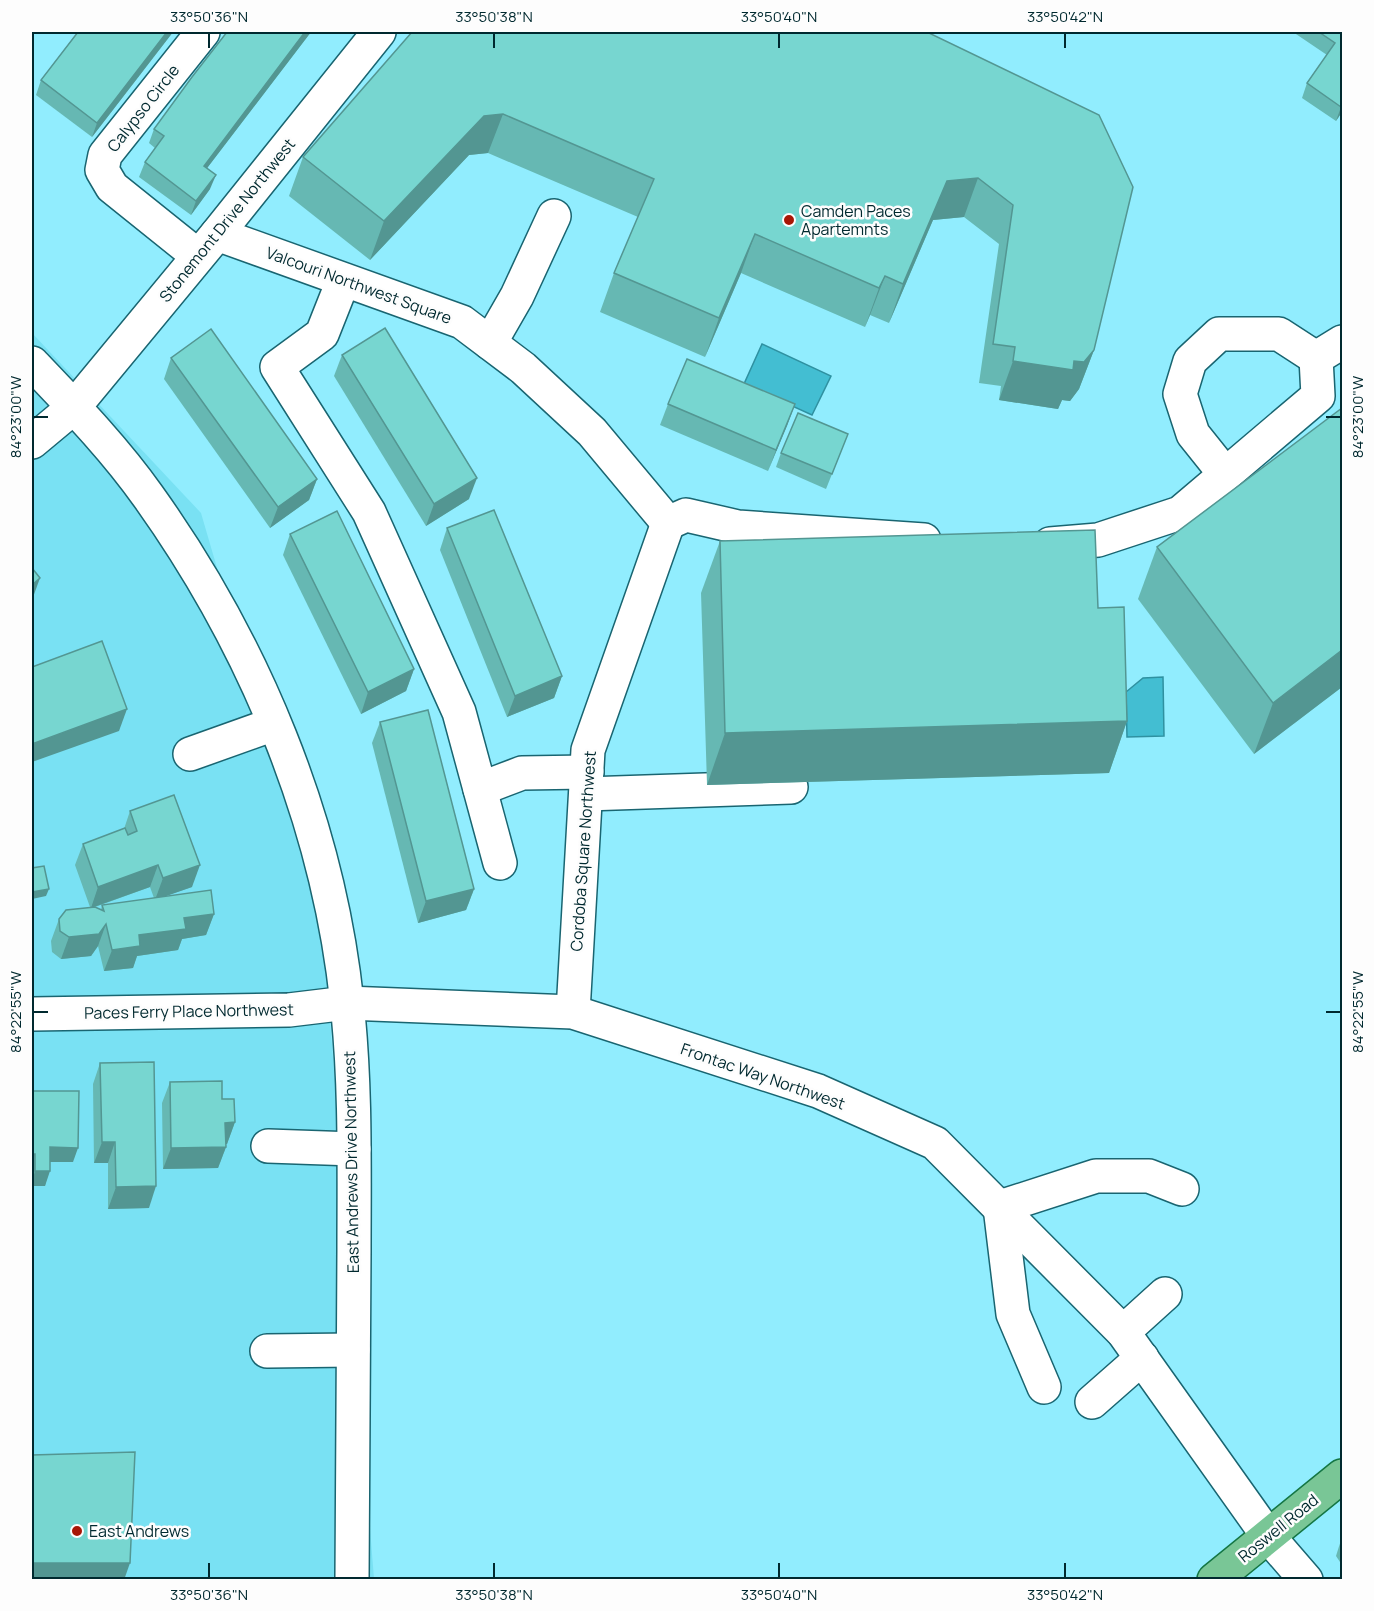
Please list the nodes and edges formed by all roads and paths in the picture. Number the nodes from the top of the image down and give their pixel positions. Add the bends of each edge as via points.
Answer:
1 (203, 32) edge
2 (379, 32) edge
3 (554, 216) dead end
4 (208, 245) junction
5 (343, 281) junction
6 (490, 343) junction
7 (1329, 350) edge
8 (32, 363) edge
9 (74, 407) junction
10 (32, 442) edge
11 (1225, 474) junction
12 (668, 523) junction
13 (951, 542) edge
14 (1022, 547) edge
15 (274, 724) junction
16 (190, 754) dead end
17 (586, 783) junction
18 (791, 787) dead end
19 (480, 789) junction
20 (500, 863) dead end
21 (347, 1003) junction
22 (573, 1012) junction
23 (32, 1014) edge
24 (268, 1146) dead end
25 (354, 1149) junction
26 (1182, 1190) dead end
27 (1000, 1208) junction
28 (1165, 1294) dead end
29 (1123, 1332) junction
30 (353, 1350) junction
31 (267, 1351) dead end
32 (1142, 1358) junction
33 (1044, 1387) dead end
34 (1092, 1401) dead end
35 (1342, 1476) edge
36 (1268, 1536) junction
37 (352, 1580) edge
38 (1214, 1580) edge
39 (1306, 1580) edge

1 - 4 street, Calypso Circle via 105,155 102,170 112,187
2 - 4 street, Stonemont Drive Northwest
3 - 6 street
4 - 5 street, Valcouri Northwest Square
4 - 9 street, Stonemont Drive Northwest
5 - 6 street, Valcouri Northwest Square via 462,322
5 - 19 street via 322,334 277,367 369,512 459,712
6 - 12 street, Valcouri Northwest Square via 592,432
7 - 11 street via 1318,396
7 - 11 street via 1279,334 1219,334 1190,361 1179,393 1193,434
8 - 9 street, East Andrews Drive Northwest
9 - 10 street, Stonemont Drive Northwest
9 - 15 street, East Andrews Drive Northwest via 147,494 188,555 234,634
11 - 14 street via 1180,513 1098,540
12 - 13 street via 686,515 738,527
12 - 17 street, Cordoba Square Northwest via 588,750
15 - 16 street
15 - 21 street, East Andrews Drive Northwest via 320,858
17 - 18 street
17 - 19 street via 522,773
17 - 22 street, Cordoba Square Northwest
19 - 20 street
21 - 22 street, Paces Ferry Place Northwest
21 - 23 street, Paces Ferry Place Northwest via 289,1010
21 - 25 street, East Andrews Drive Northwest
22 - 27 street, Frontac Way Northwest via 818,1091 935,1143
24 - 25 street
25 - 30 street, East Andrews Drive Northwest
26 - 27 street via 1149,1176 1096,1176
27 - 29 street, Frontac Way Northwest
27 - 33 street via 1013,1314
28 - 29 street
29 - 32 street, Frontac Way Northwest
30 - 31 street
30 - 37 street, East Andrews Drive Northwest
32 - 34 street
32 - 36 street, Frontac Way Northwest
35 - 36 main road, Roswell Road
36 - 38 main road, Roswell Road
36 - 39 street, Frontac Way Northwest

